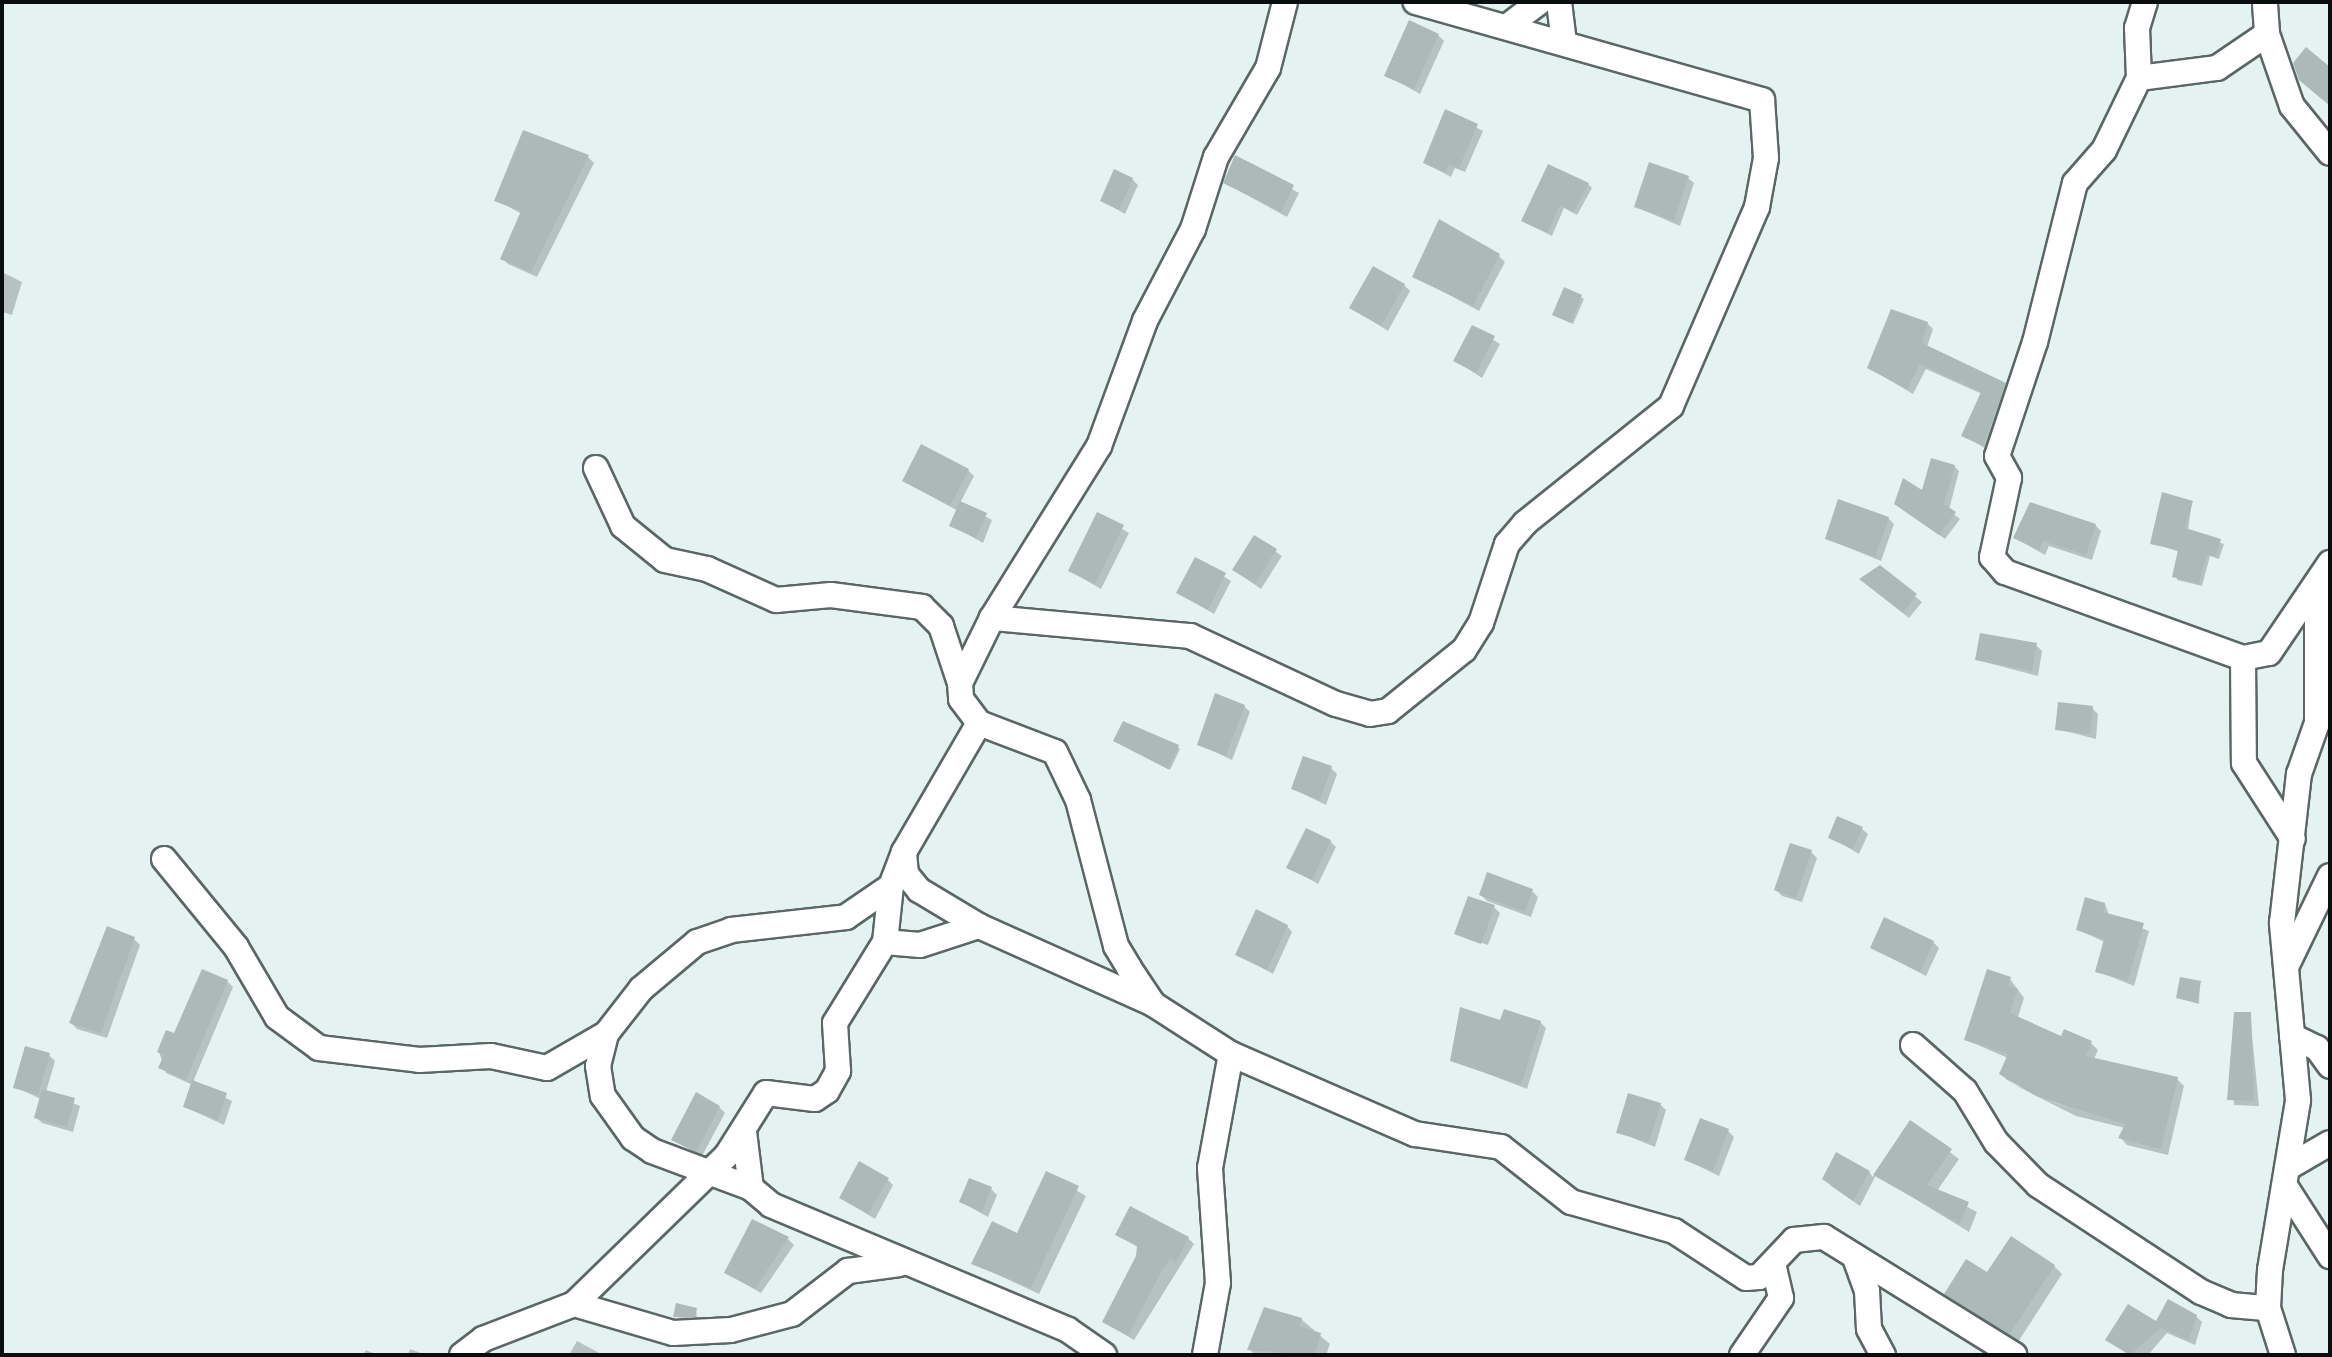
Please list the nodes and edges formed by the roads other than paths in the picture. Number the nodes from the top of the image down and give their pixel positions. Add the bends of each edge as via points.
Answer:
1 (1285, 2) edge
2 (1416, 2) edge
3 (1539, 2) edge
4 (1559, 2) edge
5 (2145, 2) edge
6 (2264, 4) dead end
7 (1509, 25) junction
8 (2267, 34) junction
9 (1564, 43) junction
10 (2139, 78) junction
11 (2330, 153) edge
12 (596, 468) dead end
13 (2323, 573) edge
14 (992, 618) junction
15 (2243, 658) junction
16 (960, 683) junction
17 (979, 723) junction
18 (2292, 839) junction
19 (904, 852) junction
20 (164, 859) dead end
21 (2330, 876) edge
22 (891, 886) junction
23 (979, 926) junction
24 (885, 942) junction
25 (2285, 969) junction
26 (1153, 1004) junction
27 (606, 1034) junction
28 (2292, 1036) junction
29 (1913, 1045) dead end
30 (1231, 1054) junction
31 (2330, 1066) edge
32 (744, 1132) junction
33 (2330, 1143) edge
34 (705, 1174) junction
35 (2290, 1177) junction
36 (751, 1188) junction
37 (2330, 1256) edge
38 (1855, 1258) junction
39 (901, 1264) junction
40 (1773, 1264) junction
41 (574, 1304) junction
42 (2268, 1308) junction
43 (462, 1355) edge
44 (1104, 1355) edge
45 (1205, 1355) edge
46 (1742, 1355) edge
47 (1883, 1355) edge
48 (2014, 1355) edge
49 (2284, 1355) edge

1 - 14 street via 1263,78 1216,157 1193,229 1145,321 1085,477
2 - 7 street
3 - 7 street
4 - 9 street
5 - 10 street via 2137,28
6 - 8 street
7 - 9 street
8 - 10 street via 2217,68
8 - 11 street via 2292,106
9 - 14 street via 1762,100 1766,158 1757,207 1684,384 1651,427 1546,505 1507,544 1481,623 1464,650 1404,704 1370,714 1190,636
10 - 15 street via 2104,150 2075,183 2035,342 1997,456 2009,478 1989,546 2005,572
12 - 16 street via 623,526 665,560 707,569 776,600 831,595 922,607 941,626
13 - 15 street via 2269,653
13 - 18 street via 2317,723 2299,774
14 - 16 street
15 - 18 street via 2244,763
16 - 17 street via 961,699
17 - 19 street
17 - 26 street via 1043,745 1064,766 1116,946
18 - 25 street via 2282,923
19 - 22 street
19 - 23 street via 906,874 919,890
20 - 27 street via 236,947 277,1017 332,1053 429,1061 475,1055 547,1068
21 - 25 street
22 - 24 street
22 - 27 street via 846,917 712,934 656,975
23 - 24 street via 920,945
23 - 26 street
24 - 32 street via 835,1023 838,1071 827,1091 815,1099 766,1093
25 - 28 street
26 - 30 street
27 - 34 street via 599,1080 612,1113 652,1152
28 - 31 street via 2317,1048
28 - 35 street via 2298,1100
29 - 42 street via 1965,1091 1996,1142 2038,1185 2201,1292 2231,1305
30 - 40 street via 1415,1134 1501,1147 1571,1202 1674,1231 1731,1273 1759,1276
30 - 45 street via 1210,1168 1218,1283
32 - 34 street
32 - 36 street
33 - 35 street
34 - 36 street
34 - 41 street
35 - 37 street
35 - 42 street
36 - 39 street via 771,1205
38 - 40 street via 1810,1234 1794,1240
38 - 47 street via 1867,1291 1869,1328
38 - 48 street
39 - 41 street via 848,1271 792,1314 732,1330 673,1333
39 - 44 street via 1068,1330
40 - 46 street via 1781,1298
41 - 43 street via 483,1339
42 - 49 street

